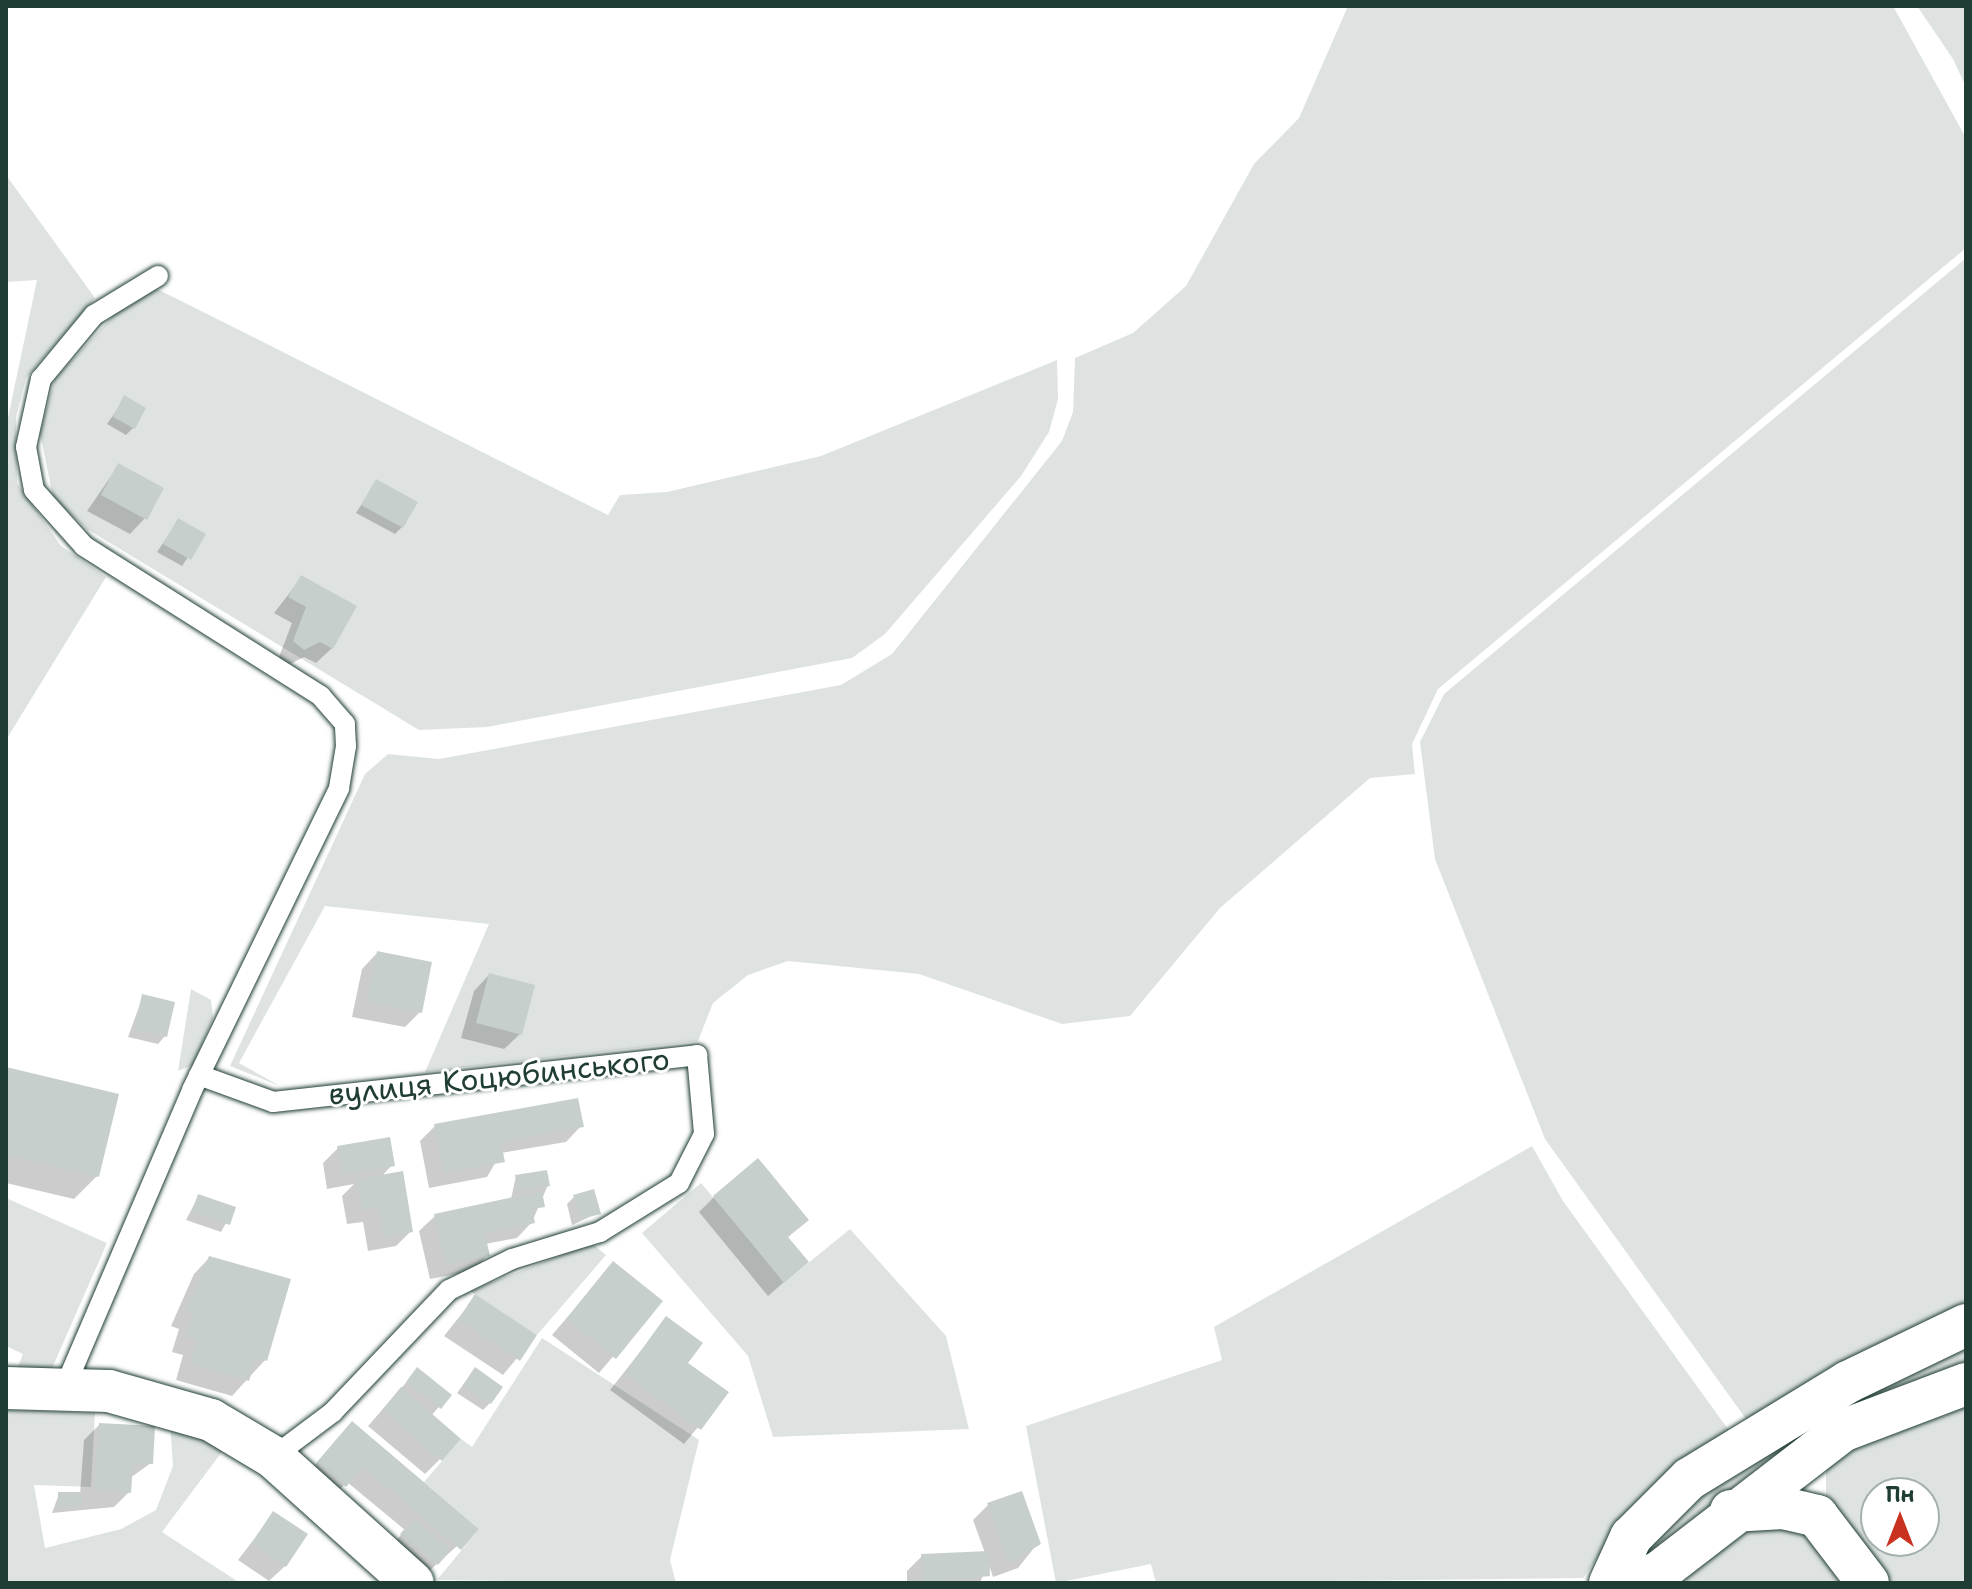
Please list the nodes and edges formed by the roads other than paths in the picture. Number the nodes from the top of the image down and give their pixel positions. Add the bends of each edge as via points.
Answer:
1 (158, 276) dead end
2 (199, 1075) junction
3 (1966, 1325) edge
4 (1966, 1384) edge
5 (6, 1388) edge
6 (64, 1389) junction
7 (1815, 1450) junction
8 (273, 1457) junction
9 (1731, 1511) junction
10 (1817, 1516) junction
11 (1646, 1579) edge
12 (413, 1583) edge
13 (1610, 1583) edge
14 (1868, 1583) edge

1 - 2 lane via 94,315 41,379 26,447 34,490 84,546 321,696 345,724 339,788
2 - 6 lane
2 - 8 lane, вулиця Коцюбинського via 273,1102 697,1055 704,1134 679,1183 600,1232 512,1259 449,1290 333,1412
3 - 13 street via 1848,1382 1689,1479 1631,1537
4 - 7 street via 1867,1418
5 - 6 street
6 - 8 street via 175,1405
7 - 9 street
7 - 10 street via 1807,1479
8 - 12 street
9 - 10 street via 1783,1508
9 - 11 street
10 - 14 street

